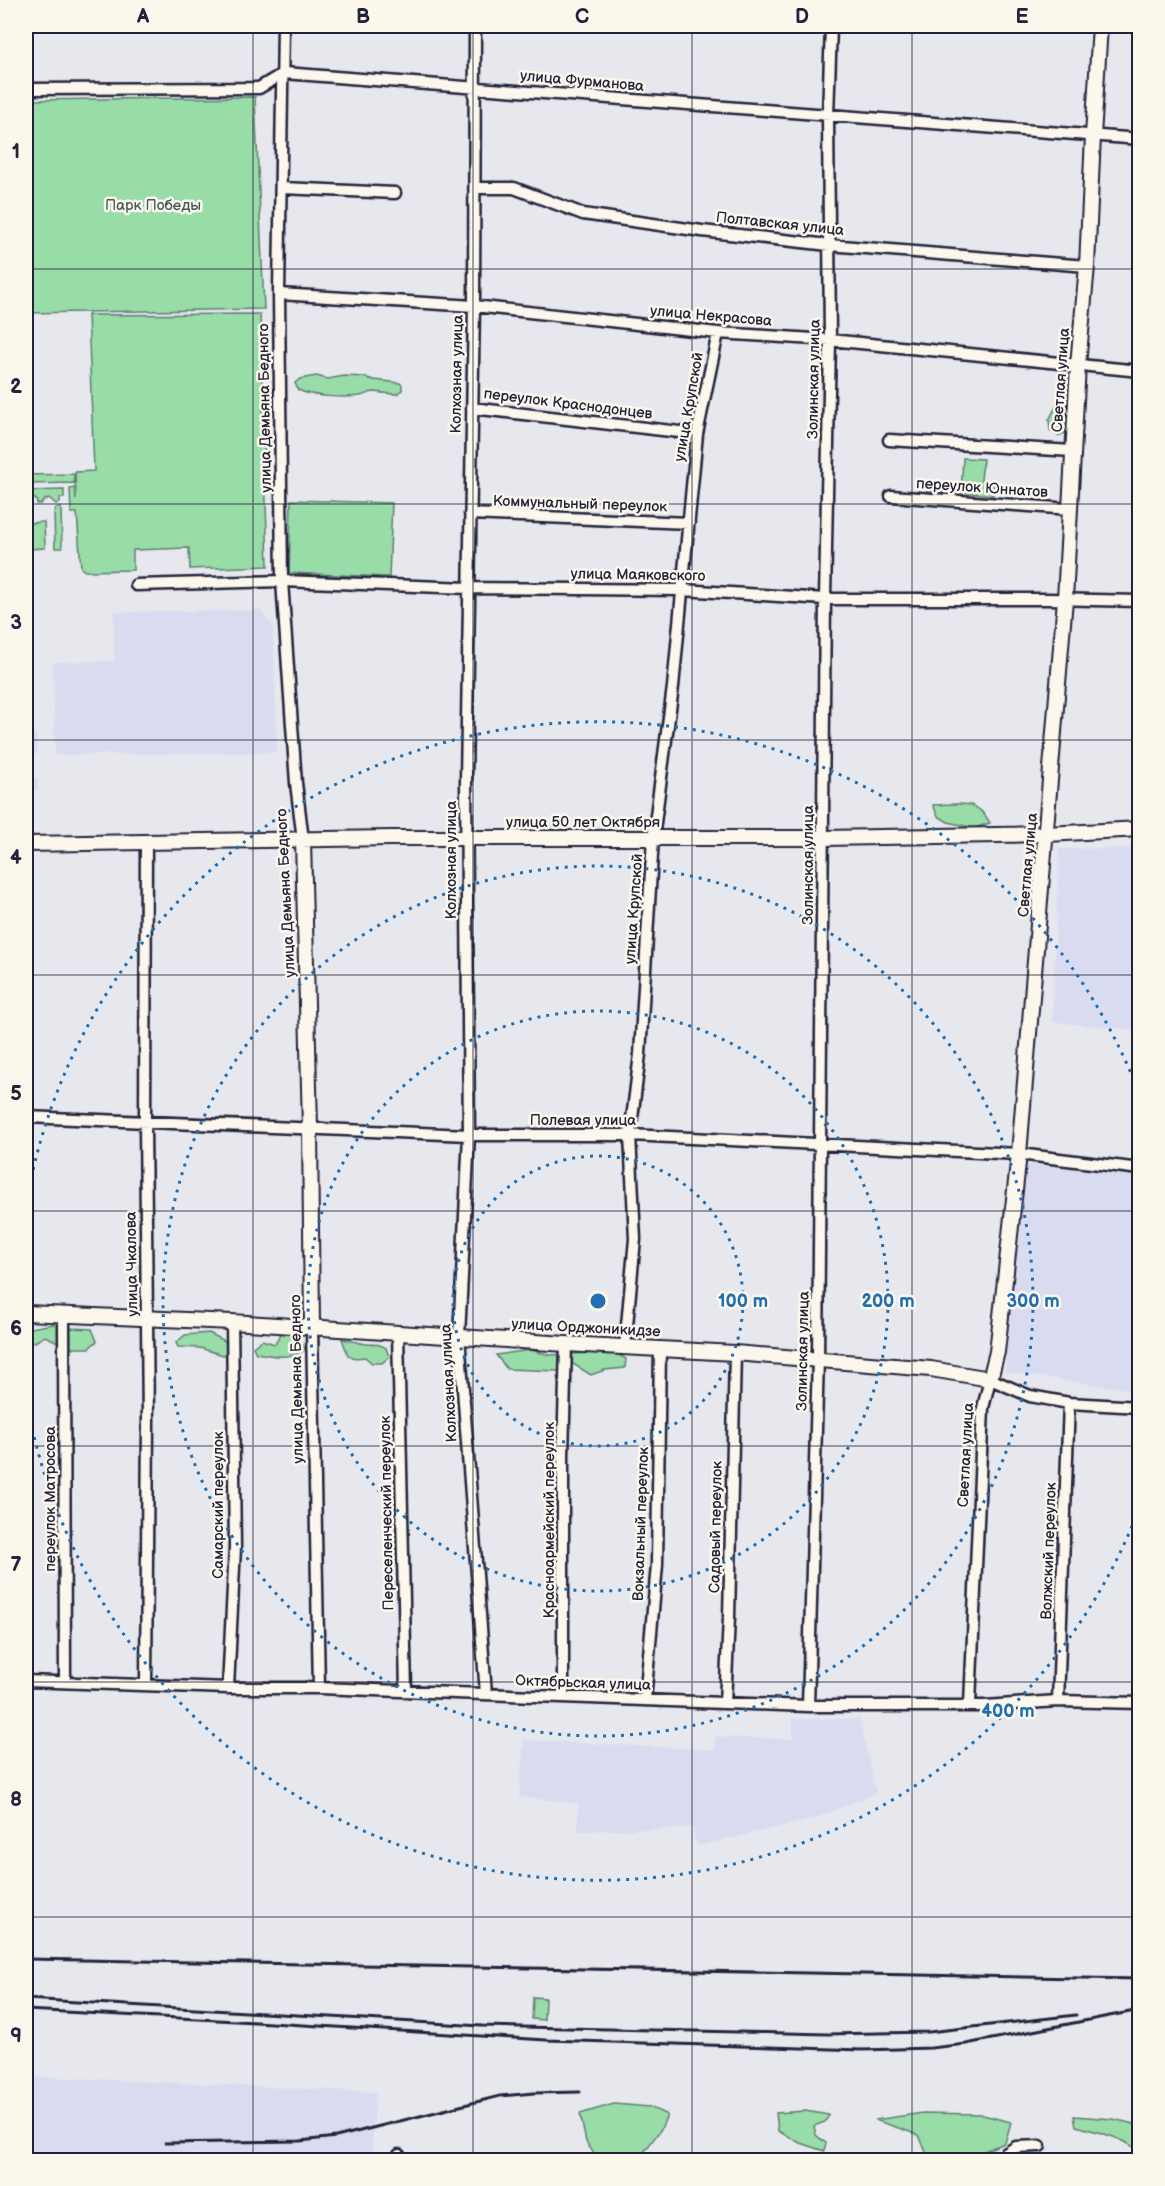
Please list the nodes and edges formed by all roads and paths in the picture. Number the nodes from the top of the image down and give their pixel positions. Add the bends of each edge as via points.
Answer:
1 (283, 26) edge
2 (475, 26) edge
3 (831, 26) edge
4 (1101, 26) edge
5 (284, 74) junction
6 (26, 88) edge
7 (474, 88) junction
8 (828, 116) junction
9 (1093, 136) junction
10 (1140, 139) edge
11 (475, 188) junction
12 (282, 189) junction
13 (395, 193) dead end
14 (829, 245) junction
15 (1087, 266) junction
16 (279, 294) junction
17 (474, 306) junction
18 (717, 333) junction
19 (830, 340) junction
20 (1078, 365) junction
21 (1140, 371) edge
22 (472, 408) junction
23 (697, 434) junction
24 (889, 440) dead end
25 (1073, 451) junction
26 (891, 496) dead end
27 (1070, 509) junction
28 (470, 514) junction
29 (689, 523) junction
30 (282, 581) junction
31 (136, 585) dead end
32 (469, 588) junction
33 (682, 590) junction
34 (825, 599) junction
35 (1065, 599) junction
36 (1140, 601) edge
37 (1140, 829) edge
38 (1047, 834) junction
39 (466, 838) junction
40 (653, 838) junction
41 (823, 838) junction
42 (303, 840) junction
43 (146, 843) junction
44 (26, 844) edge
45 (26, 1117) edge
46 (145, 1123) junction
47 (310, 1128) junction
48 (469, 1135) junction
49 (630, 1135) junction
50 (821, 1144) junction
51 (1019, 1154) junction
52 (1140, 1169) edge
53 (26, 1313) edge
54 (64, 1316) junction
55 (147, 1319) junction
56 (232, 1322) junction
57 (312, 1326) junction
58 (398, 1333) junction
59 (459, 1336) junction
60 (566, 1344) junction
61 (625, 1347) junction
62 (660, 1349) junction
63 (735, 1353) junction
64 (818, 1359) junction
65 (990, 1379) junction
66 (1070, 1403) junction
67 (1140, 1407) edge
68 (26, 1681) edge
69 (65, 1682) junction
70 (146, 1684) junction
71 (228, 1688) junction
72 (319, 1688) junction
73 (406, 1691) junction
74 (486, 1694) junction
75 (563, 1697) junction
76 (645, 1700) junction
77 (1058, 1701) junction
78 (725, 1703) junction
79 (1140, 1703) edge
80 (970, 1704) junction
81 (808, 1706) junction
82 (1040, 2146) dead end
83 (1004, 2160) edge

1 - 5 street, улица Демьяна Бедного
2 - 7 street, Колхозная улица
3 - 8 street, Золинская улица
4 - 9 main road, Светлая улица
5 - 6 street via 259,88
5 - 7 street, улица Фурманова
5 - 12 street, улица Демьяна Бедного
7 - 8 street, улица Фурманова
7 - 11 street, Колхозная улица
8 - 9 street, улица Фурманова
8 - 14 street, Золинская улица
9 - 10 street, улица Фурманова
9 - 15 main road, Светлая улица
11 - 14 street, Полтавская улица via 514,188 583,214
11 - 17 street, Колхозная улица
12 - 13 street
12 - 16 street, улица Демьяна Бедного
14 - 15 street, Полтавская улица
14 - 19 street, Золинская улица
15 - 20 main road, Светлая улица
16 - 17 street, улица Некрасова
16 - 30 street, улица Демьяна Бедного
17 - 18 street, улица Некрасова
17 - 22 street, Колхозная улица
18 - 19 street, улица Некрасова
18 - 23 street, улица Крупской
19 - 20 street, улица Некрасова
19 - 34 street, Золинская улица
20 - 21 street, улица Некрасова
20 - 25 main road, Светлая улица
22 - 23 street, переулок Краснодонцев
22 - 28 street, Колхозная улица
23 - 29 street, улица Крупской
24 - 25 street
25 - 27 main road, Светлая улица
26 - 27 street, переулок Юннатов
27 - 35 main road, Светлая улица
28 - 29 street, Коммунальный переулок
28 - 32 street, Колхозная улица
29 - 33 street, улица Крупской
30 - 31 street, улица Маяковского
30 - 32 street, улица Маяковского
30 - 42 street, улица Демьяна Бедного
32 - 33 street, улица Маяковского
32 - 39 street, Колхозная улица
33 - 34 street, улица Маяковского
33 - 40 street, улица Крупской
34 - 35 street, улица Маяковского
34 - 41 street, Золинская улица
35 - 36 street, улица Маяковского
35 - 38 main road, Светлая улица
37 - 38 main road, улица 50 лет Октября
38 - 41 main road, улица 50 лет Октября
38 - 51 main road, Светлая улица
39 - 40 main road, улица 50 лет Октября
39 - 42 main road, улица 50 лет Октября
39 - 48 street, Колхозная улица
40 - 41 main road, улица 50 лет Октября
40 - 49 street, улица Крупской via 640,1054
41 - 50 street, Золинская улица
42 - 43 main road, улица 50 лет Октября
42 - 47 main road, улица Демьяна Бедного
43 - 44 main road, улица 50 лет Октября
43 - 46 street, улица Чкалова
45 - 46 street, Полевая улица
46 - 47 street, Полевая улица
46 - 55 street, улица Чкалова
47 - 48 street, Полевая улица
47 - 57 main road, улица Демьяна Бедного
48 - 49 street, Полевая улица
48 - 59 street, Колхозная улица
49 - 50 street, Полевая улица
49 - 61 street, улица Крупской via 635,1239
50 - 51 street, Полевая улица
50 - 64 street, Золинская улица
51 - 52 street, Полевая улица
51 - 65 main road, Светлая улица via 997,1352
53 - 54 main road, улица Орджоникидзе
54 - 55 main road, улица Орджоникидзе
54 - 69 street, переулок Матросова
55 - 56 main road, улица Орджоникидзе
55 - 70 street, улица Чкалова
56 - 57 main road, улица Орджоникидзе
56 - 71 street, Самарский переулок via 235,1547
57 - 58 main road, улица Орджоникидзе
57 - 72 street, улица Демьяна Бедного
58 - 59 main road, улица Орджоникидзе
58 - 73 street, Переселенческий переулок
59 - 60 main road, улица Орджоникидзе
59 - 74 street, Колхозная улица
60 - 61 main road, улица Орджоникидзе
60 - 75 street, Красноармейский переулок
61 - 62 main road, улица Орджоникидзе
62 - 63 main road, улица Орджоникидзе
62 - 76 street, Вокзальный переулок via 657,1565
63 - 64 main road, улица Орджоникидзе
63 - 78 street, Садовый переулок
64 - 65 main road, улица Орджоникидзе via 931,1369
64 - 81 street, Золинская улица
65 - 66 street, улица Орджоникидзе via 1030,1396
65 - 80 street, Светлая улица via 983,1408
66 - 67 street, улица Орджоникидзе
66 - 77 street, Волжский переулок
68 - 69 street, Октябрьская улица
69 - 70 street, Октябрьская улица
70 - 71 street, Октябрьская улица
71 - 72 street, Октябрьская улица
72 - 73 street, Октябрьская улица
73 - 74 street, Октябрьская улица
74 - 75 street, Октябрьская улица
75 - 76 street, Октябрьская улица
76 - 78 street, Октябрьская улица
77 - 79 street, Октябрьская улица
77 - 80 street, Октябрьская улица
78 - 81 street, Октябрьская улица
80 - 81 street, Октябрьская улица
82 - 83 street via 1016,2148 1005,2154

